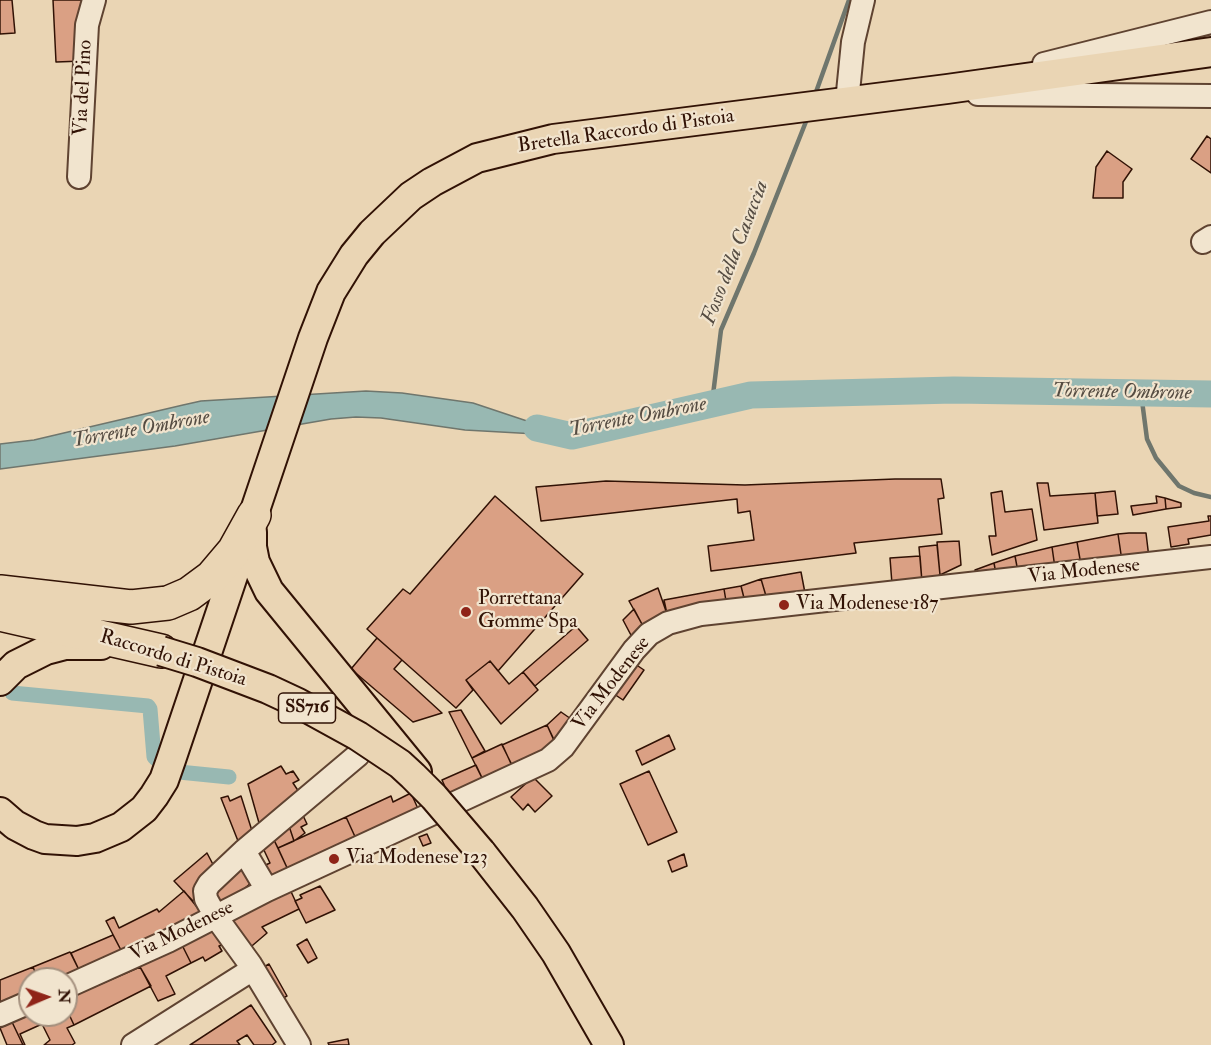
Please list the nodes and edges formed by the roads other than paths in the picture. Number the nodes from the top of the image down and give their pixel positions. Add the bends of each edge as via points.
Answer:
1 (94, 0) edge
2 (863, 0) edge
3 (1211, 22) edge
4 (1211, 52) edge
5 (1006, 80) junction
6 (947, 89) junction
7 (1211, 96) edge
8 (847, 102) junction
9 (79, 177) dead end
10 (254, 515) junction
11 (1211, 557) edge
12 (2, 610) edge
13 (160, 651) junction
14 (0, 681) edge
15 (358, 755) dead end
16 (434, 797) junction
17 (0, 812) edge
18 (244, 851) junction
19 (267, 890) junction
20 (216, 916) junction
21 (253, 969) junction
22 (78, 981) edge
23 (18, 1007) edge
24 (0, 1015) edge
25 (133, 1045) edge
26 (299, 1045) edge
27 (609, 1045) edge

1 - 9 street, Via del Pino via 87,25
2 - 8 street via 853,42
3 - 5 street via 1034,67
4 - 5 main road, Bretella Raccordo di Pistoia
5 - 6 main road, Bretella Raccordo di Pistoia
6 - 7 street via 991,95
6 - 8 main road, Bretella Raccordo di Pistoia
8 - 10 main road, Bretella Raccordo di Pistoia via 515,147 477,158 411,196 372,232 331,292
10 - 12 highway via 222,567 201,586 168,603
10 - 16 main road, bridge via 255,562 274,599
10 - 17 main road via 164,780 144,809 108,834 77,841 34,835
11 - 19 street, Via Modenese via 678,619 641,641 568,741 548,760
12 - 13 highway, Raccordo di Pistoia / SS716
13 - 14 main road via 100,645 56,647 16,665
13 - 16 main road, Raccordo di Pistoia / SS716, bridge via 268,689 337,724 400,764
15 - 18 street
16 - 27 main road, Raccordo di Pistoia / SS716, bridge via 525,908
18 - 19 street
18 - 20 street via 206,889 205,896
19 - 20 street, Via Modenese
20 - 21 street
20 - 22 street, Via Modenese
21 - 25 street
21 - 26 street
23 - 24 street

